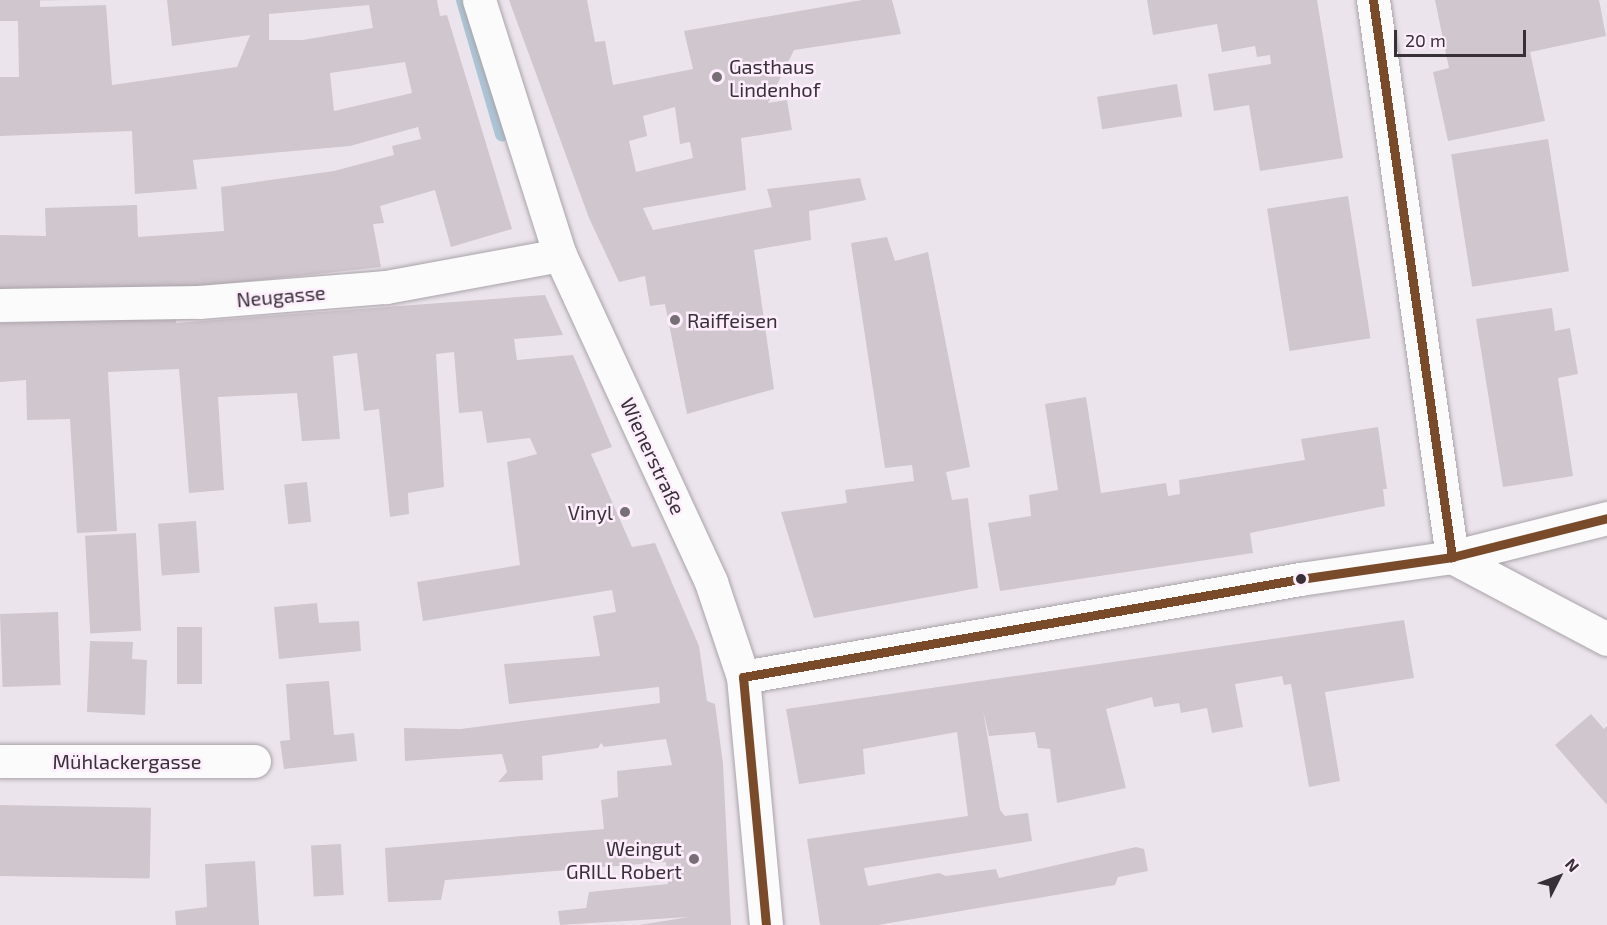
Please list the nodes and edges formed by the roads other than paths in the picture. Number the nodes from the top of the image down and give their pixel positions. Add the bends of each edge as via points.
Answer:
1 (479, 0) edge
2 (1373, 0) edge
3 (560, 255) junction
4 (0, 305) edge
5 (1607, 518) edge
6 (1452, 557) junction
7 (1607, 639) edge
8 (743, 677) junction
9 (0, 761) edge
10 (254, 761) dead end
11 (766, 925) edge

1 - 3 street, Wienerstraße
2 - 6 street
3 - 4 street, Neugasse via 386,287 199,302
3 - 8 street, Wienerstraße via 711,582
5 - 6 street
6 - 7 street
6 - 8 street via 1300,579
8 - 11 street, Wienerstraße
9 - 10 street, Mühlackergasse

